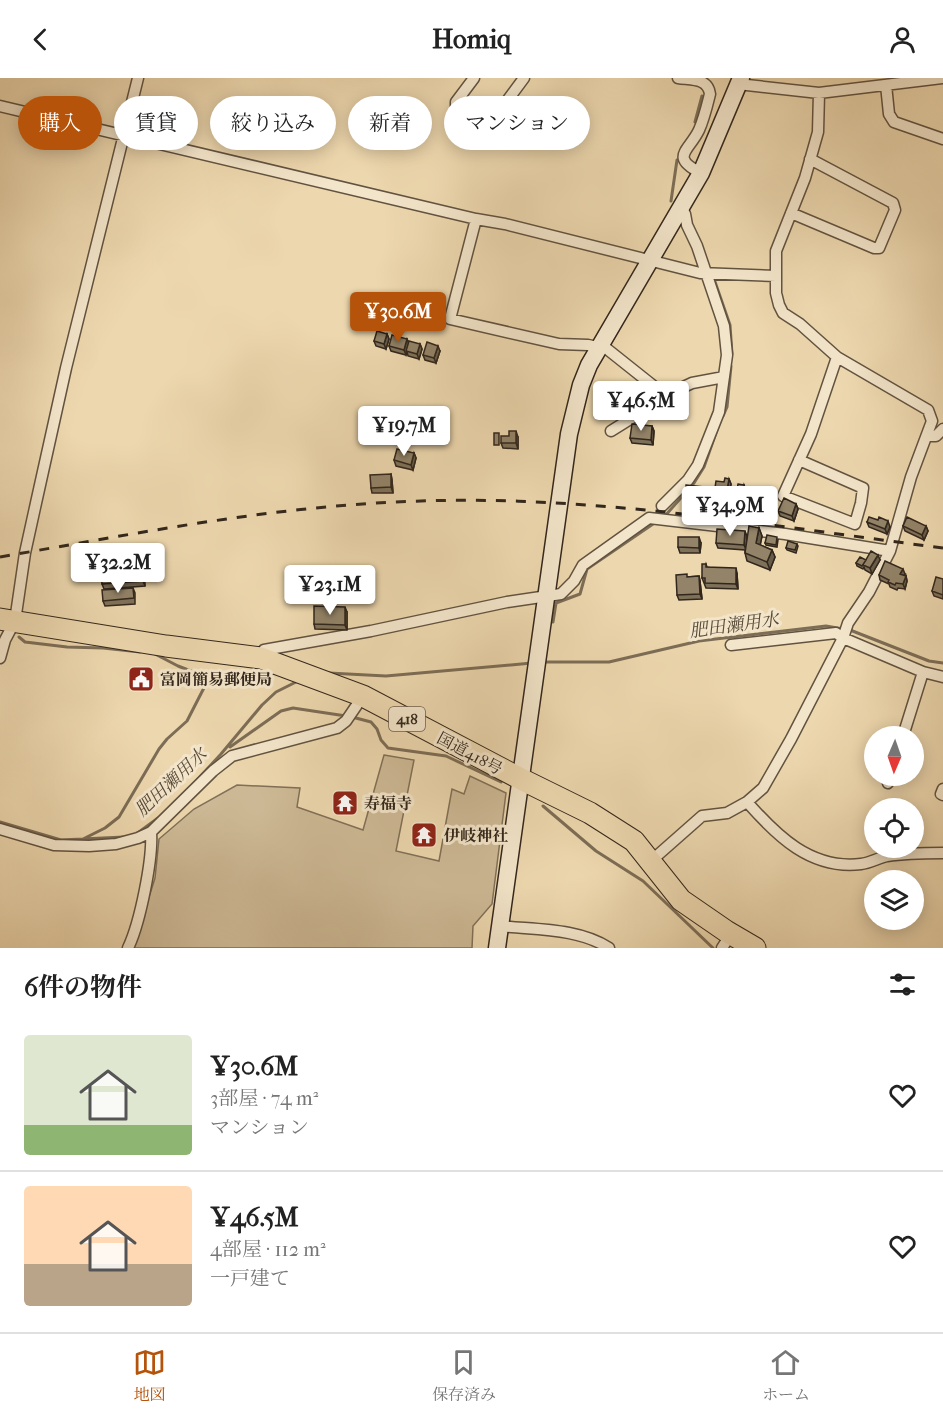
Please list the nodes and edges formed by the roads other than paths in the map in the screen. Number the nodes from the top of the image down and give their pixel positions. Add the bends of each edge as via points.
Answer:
1 (138, 78) edge
2 (474, 78) edge
3 (524, 78) edge
4 (678, 78) edge
5 (942, 78) edge
6 (740, 81) edge
7 (886, 85) junction
8 (819, 93) junction
9 (134, 96) edge
10 (0, 106) edge
11 (114, 133) edge
12 (943, 139) edge
13 (120, 150) edge
14 (187, 150) edge
15 (810, 159) junction
16 (701, 173) junction
17 (680, 207) junction
18 (791, 213) junction
19 (476, 219) junction
20 (650, 260) junction
21 (706, 274) junction
22 (776, 276) junction
23 (598, 346) junction
24 (837, 357) junction
25 (724, 376) junction
26 (675, 391) junction
27 (943, 429) edge
28 (611, 431) dead end
29 (927, 436) junction
30 (799, 460) junction
31 (662, 506) dead end
32 (890, 550) junction
33 (547, 597) junction
34 (8, 620) edge
35 (843, 638) junction
36 (731, 645) dead end
37 (0, 658) edge
38 (261, 658) junction
39 (923, 672) junction
40 (943, 677) edge
41 (363, 696) junction
42 (906, 726) edge
43 (521, 780) junction
44 (943, 789) edge
45 (943, 795) edge
46 (747, 802) junction
47 (0, 829) edge
48 (151, 832) junction
49 (943, 854) edge
50 (651, 861) junction
51 (500, 926) junction
52 (726, 941) edge
53 (128, 948) edge
54 (497, 948) edge
55 (609, 948) edge
56 (755, 948) edge

1 - 9 street
2 - 3 street via 456,102 456,120 487,128
4 - 16 street via 701,81 709,88 700,129 685,148 684,157
5 - 7 street
6 - 8 street
6 - 16 street
7 - 8 street
7 - 12 street via 889,114 894,122
8 - 15 street via 818,132
10 - 11 street
13 - 34 street
14 - 19 street
15 - 18 street
15 - 18 street via 893,203 895,210 879,248
16 - 17 street
17 - 20 street
17 - 21 street
18 - 22 street via 776,251
19 - 20 street
19 - 23 street via 450,319 559,344
20 - 21 street
20 - 23 street
21 - 22 street
21 - 25 street via 724,326
22 - 24 street via 776,293 783,313
23 - 26 street via 620,357 656,388
23 - 33 street via 573,412
24 - 29 street via 928,410 932,421
24 - 30 street via 812,434
25 - 26 street
25 - 31 street via 719,412 698,465
26 - 28 street
27 - 29 street via 936,436
29 - 32 street
30 - 30 street via 783,496 855,524 863,488
32 - 33 street via 649,518 584,565 561,594
32 - 35 street
33 - 38 street via 264,650
33 - 43 street
34 - 37 street
34 - 38 highway, 国道418号 / 418
35 - 36 street via 836,633
35 - 39 street
35 - 46 street via 763,788
38 - 41 highway, 国道418号 / 418
39 - 40 street
39 - 42 street
41 - 43 highway, 国道418号 / 418
41 - 48 street via 337,728 232,756
43 - 50 highway, 国道418号 / 418 via 590,813 634,841
43 - 51 street
44 - 45 street
46 - 49 street via 788,844 841,865 912,852
46 - 50 street via 727,813 702,816
47 - 48 street via 54,845 89,846 116,844
48 - 53 street via 149,867
50 - 52 highway, 国道418号 / 418 via 681,900
51 - 54 street
51 - 55 street via 573,933
52 - 56 highway, 国道418号 / 418

